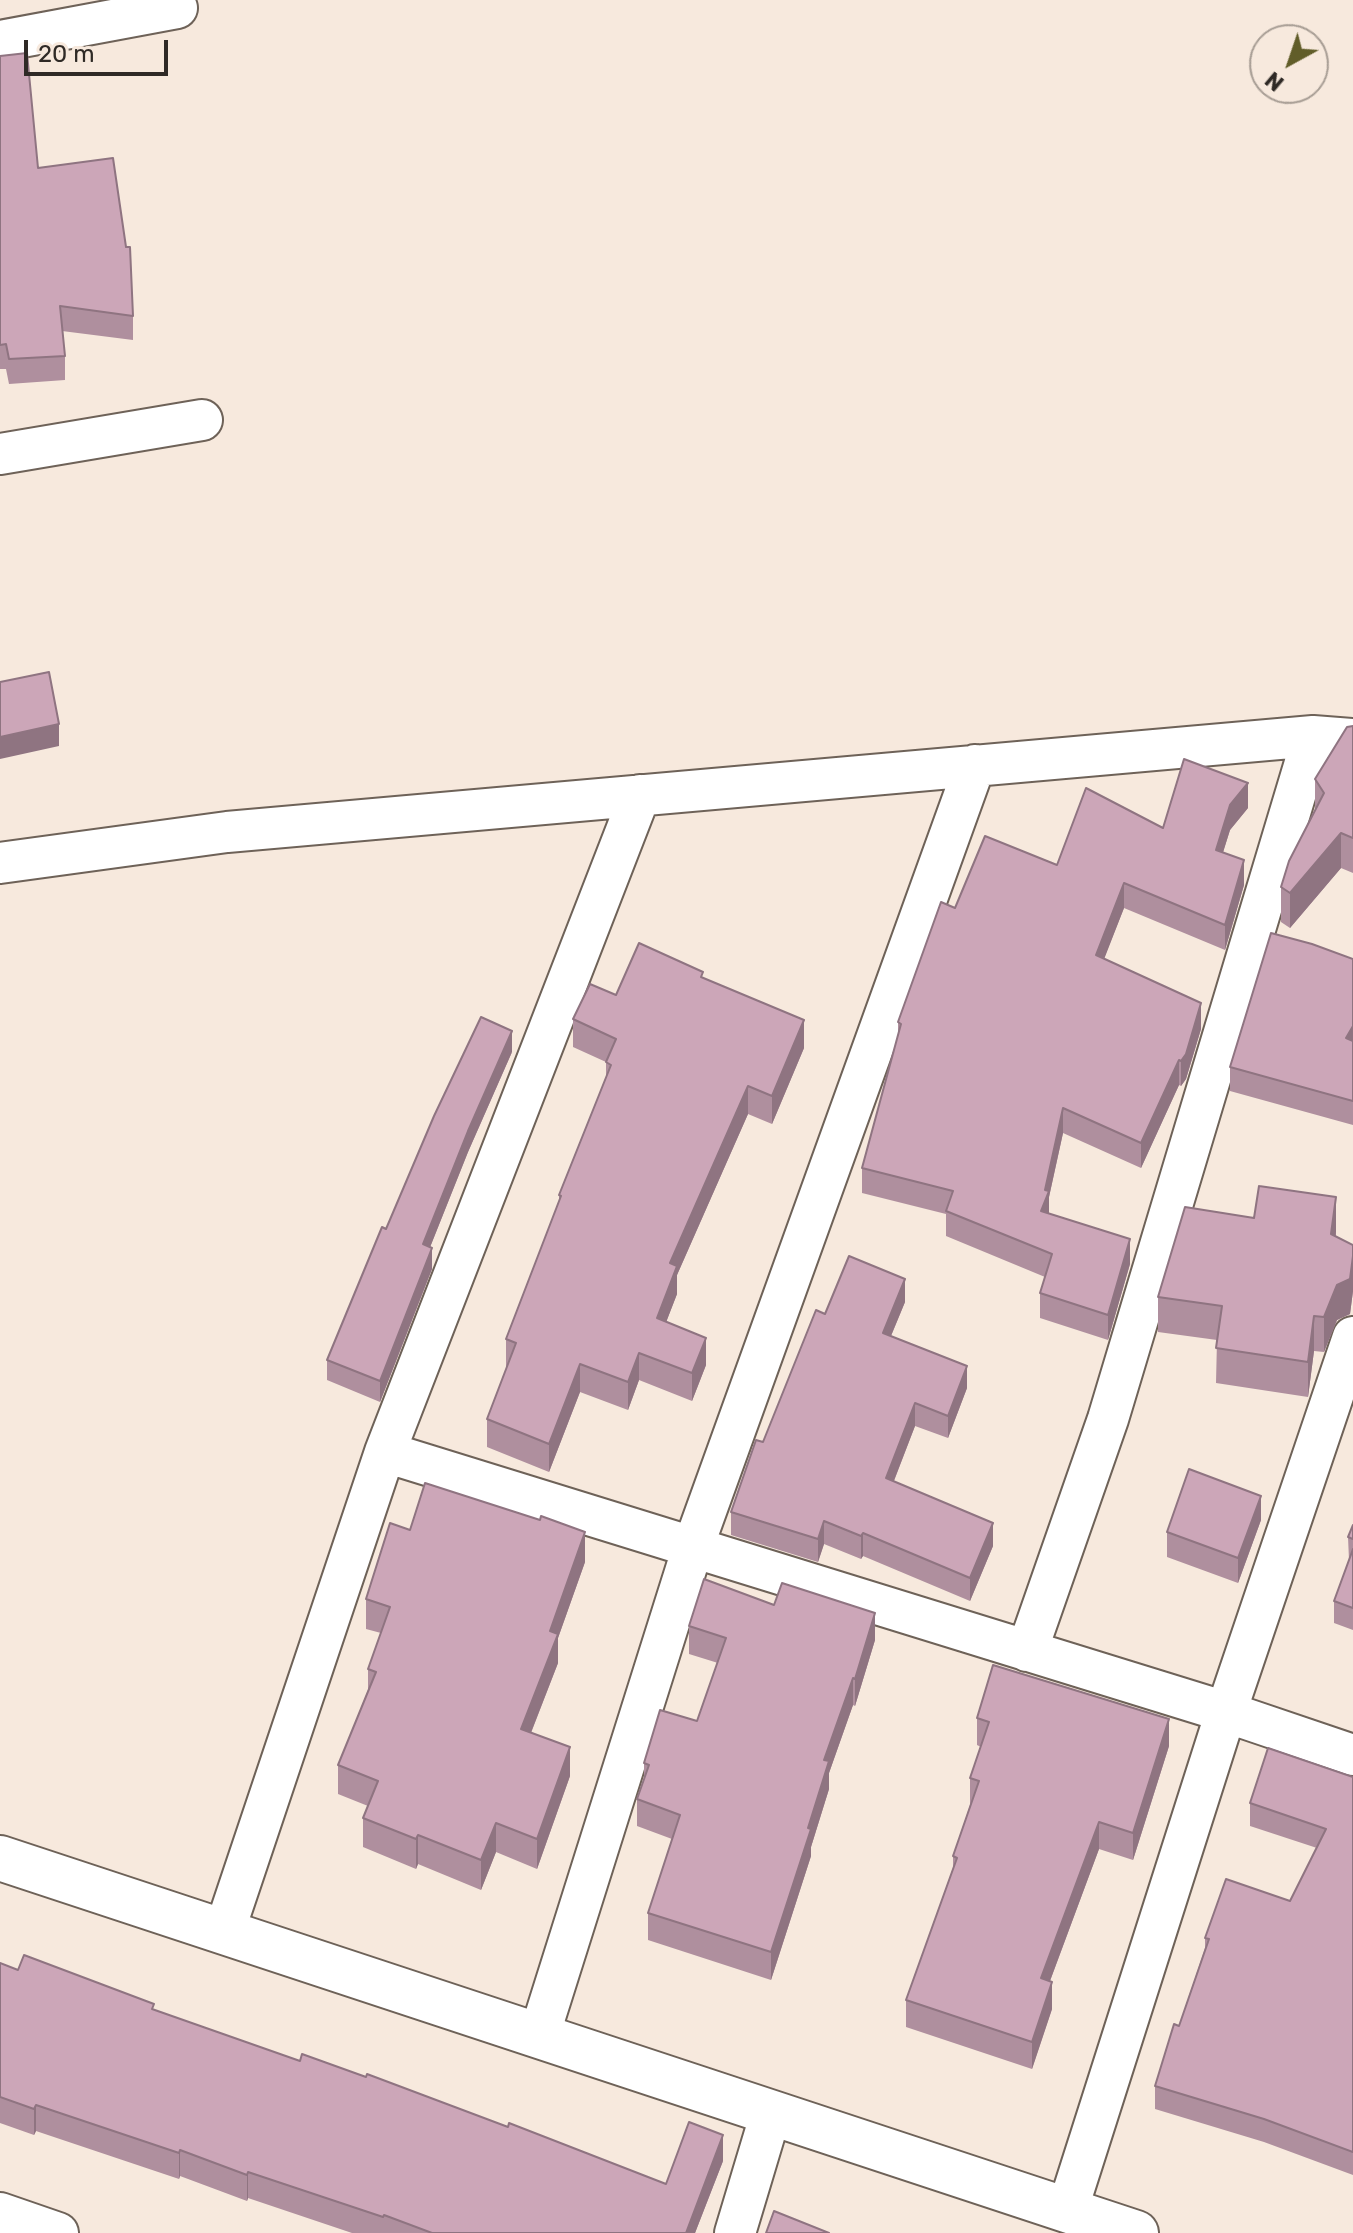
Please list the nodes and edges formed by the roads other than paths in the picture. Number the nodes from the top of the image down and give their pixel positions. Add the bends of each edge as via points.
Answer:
1 (177, 8) dead end
2 (0, 41) edge
3 (202, 420) dead end
4 (0, 454) edge
5 (1313, 736) junction
6 (1353, 739) edge
7 (975, 765) junction
8 (640, 795) junction
9 (0, 863) edge
10 (1353, 1337) edge
11 (385, 1452) junction
12 (693, 1547) junction
13 (1027, 1651) junction
14 (1226, 1712) junction
15 (1353, 1755) edge
16 (0, 1858) edge
17 (224, 1932) junction
18 (539, 2036) junction
19 (771, 2113) junction
20 (1067, 2211) junction
21 (0, 2213) edge
22 (58, 2233) edge
23 (735, 2233) edge
24 (1136, 2233) edge

1 - 2 street
3 - 4 street
5 - 6 street
5 - 7 street
5 - 13 street via 1108,1419
7 - 8 street
7 - 12 street
8 - 9 street via 227,832
8 - 11 street
10 - 14 street
11 - 12 street
11 - 17 street
12 - 13 street
12 - 18 street
13 - 14 street
14 - 15 street
14 - 20 street
16 - 17 street
17 - 18 street
18 - 19 street
19 - 20 street
19 - 23 street
20 - 24 street
21 - 22 street

